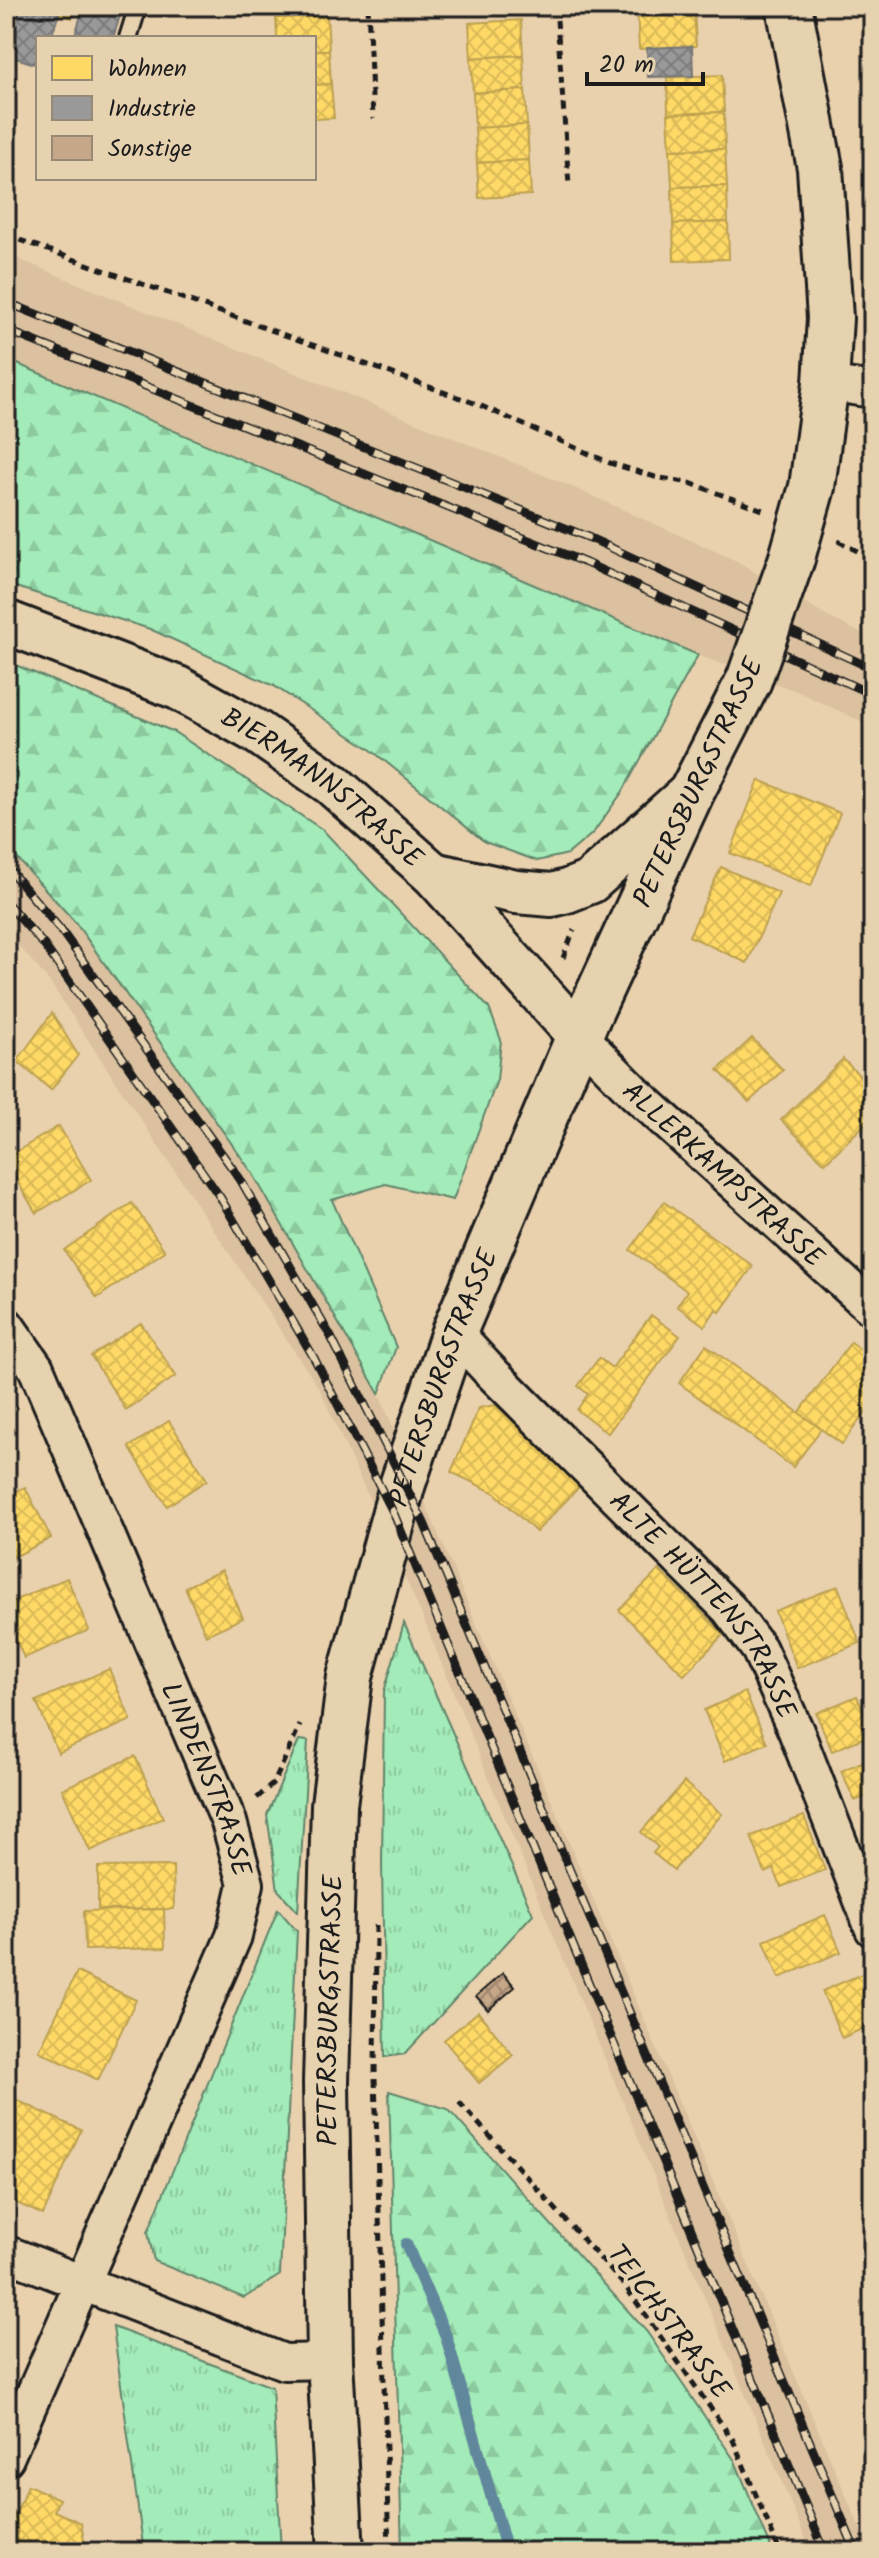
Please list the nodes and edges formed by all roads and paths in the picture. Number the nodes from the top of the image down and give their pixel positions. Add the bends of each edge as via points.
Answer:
1 (138, 6) edge
2 (368, 6) edge
3 (556, 6) edge
4 (789, 6) edge
5 (129, 36) edge
6 (373, 119) dead end
7 (569, 185) dead end
8 (6, 235) edge
9 (826, 383) junction
10 (873, 390) edge
11 (796, 540) junction
12 (6, 622) edge
13 (692, 791) junction
14 (433, 874) junction
15 (579, 1036) junction
16 (873, 1309) edge
17 (6, 1325) edge
18 (454, 1332) junction
19 (304, 1717) dead end
20 (229, 1822) junction
21 (376, 1921) dead end
22 (873, 1929) edge
23 (459, 2102) dead end
24 (6, 2253) edge
25 (83, 2284) junction
26 (330, 2361) junction
27 (6, 2458) edge
28 (341, 2552) edge
29 (389, 2552) edge
30 (780, 2552) edge

1 - 5 lane
2 - 6 path
3 - 7 path
4 - 9 main road, PETERSBURGSTRASSE via 820,168 830,318
8 - 11 path via 477,404 610,463 690,483 744,504
9 - 10 street
9 - 11 main road, PETERSBURGSTRASSE via 812,487
11 - 13 main road, PETERSBURGSTRASSE, bridge via 749,680
12 - 14 street, BIERMANNSTRASSE via 178,688 257,732 332,784
13 - 14 street via 590,882 567,891 516,892
13 - 15 main road, PETERSBURGSTRASSE
14 - 15 street, BIERMANNSTRASSE
15 - 16 street, ALLERKAMPSTRASSE
15 - 18 main road, PETERSBURGSTRASSE
17 - 20 street, LINDENSTRASSE via 36,1368
18 - 22 street, ALTE HÜTTENSTRASSE via 729,1609 759,1649
18 - 26 main road, PETERSBURGSTRASSE via 403,1483 350,1677 336,1791 326,2082
19 - 20 path via 274,1783
20 - 25 street, LINDENSTRASSE via 246,1884 234,1936
21 - 29 path via 375,2078
23 - 30 path, TEICHSTRASSE via 625,2286 733,2440
24 - 25 street
25 - 26 street via 284,2362
25 - 27 street
26 - 28 main road, PETERSBURGSTRASSE

